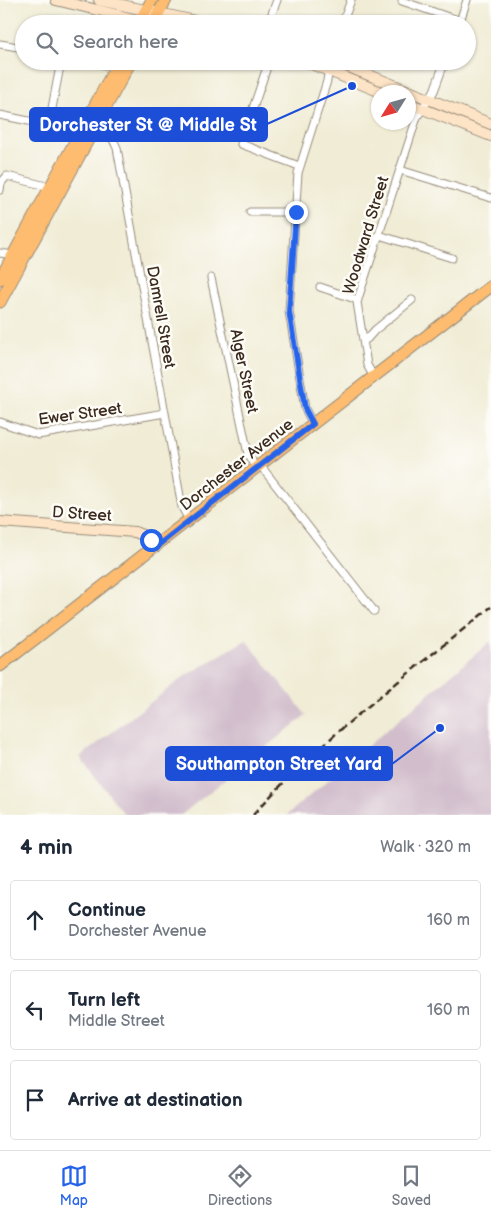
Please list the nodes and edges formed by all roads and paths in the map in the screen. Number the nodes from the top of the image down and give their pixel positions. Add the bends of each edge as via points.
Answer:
1 (56, 0) edge
2 (99, 0) edge
3 (152, 0) edge
4 (166, 0) edge
5 (277, 0) edge
6 (351, 0) edge
7 (467, 0) edge
8 (402, 1) edge
9 (127, 15) edge
10 (134, 15) edge
11 (143, 15) edge
12 (157, 15) edge
13 (271, 15) edge
14 (345, 15) edge
15 (440, 15) edge
16 (462, 15) edge
17 (0, 44) edge
18 (15, 46) edge
19 (59, 70) edge
20 (114, 70) edge
21 (126, 70) edge
22 (267, 70) edge
23 (330, 70) edge
24 (340, 70) edge
25 (343, 70) edge
26 (442, 70) edge
27 (371, 87) edge
28 (416, 104) edge
29 (425, 104) junction
30 (0, 115) edge
31 (49, 124) junction
32 (491, 124) edge
33 (96, 125) junction
34 (81, 132) junction
35 (491, 136) edge
36 (299, 166) junction
37 (400, 170) junction
38 (1, 187) edge
39 (50, 187) junction
40 (491, 198) edge
41 (250, 212) dead end
42 (296, 212) junction
43 (379, 235) junction
44 (0, 253) edge
45 (13, 255) junction
46 (452, 258) dead end
47 (211, 278) dead end
48 (0, 279) edge
49 (491, 286) edge
50 (320, 287) dead end
51 (358, 300) junction
52 (412, 300) dead end
53 (0, 302) edge
54 (363, 340) junction
55 (374, 377) junction
56 (165, 413) junction
57 (0, 422) edge
58 (313, 424) junction
59 (258, 467) junction
60 (189, 520) junction
61 (0, 522) edge
62 (157, 546) junction
63 (374, 611) dead end
64 (0, 666) edge

1 - 9 main road
2 - 10 main road
3 - 11 main road
4 - 12 main road
5 - 13 street
6 - 14 street
7 - 16 street
8 - 15 street
17 - 18 street
19 - 31 street
20 - 34 main road
21 - 33 main road
22 - 36 street via 241,144
23 - 36 street
24 - 27 main road
25 - 29 main road
26 - 29 street, Woodward Street
28 - 29 main road
29 - 32 main road
29 - 35 main road
29 - 37 street, Woodward Street via 417,117
30 - 31 street
31 - 34 street
33 - 53 main road
33 - 56 street, Damrell Street via 107,132 117,148
34 - 39 main road
36 - 42 street
37 - 40 street
37 - 43 street, Woodward Street
38 - 39 street via 7,176
39 - 45 main road
41 - 42 street
42 - 58 street via 289,311 305,409
43 - 46 street
43 - 51 street, Woodward Street
44 - 45 street
45 - 48 main road
47 - 59 street, Alger Street via 248,454
49 - 55 main road, Dorchester Avenue
50 - 51 street
51 - 54 street, Woodward Street
52 - 54 street
54 - 55 street, Woodward Street via 368,367
55 - 58 main road, Dorchester Avenue
56 - 57 street, Ewer Street via 38,435
56 - 60 street, Damrell Street via 182,508
58 - 59 main road, Dorchester Avenue
59 - 60 main road, Dorchester Avenue
59 - 63 street, Alger Street
60 - 62 main road, Dorchester Avenue
61 - 62 main road, D Street via 135,532 148,537
62 - 64 main road, Dorchester Avenue

